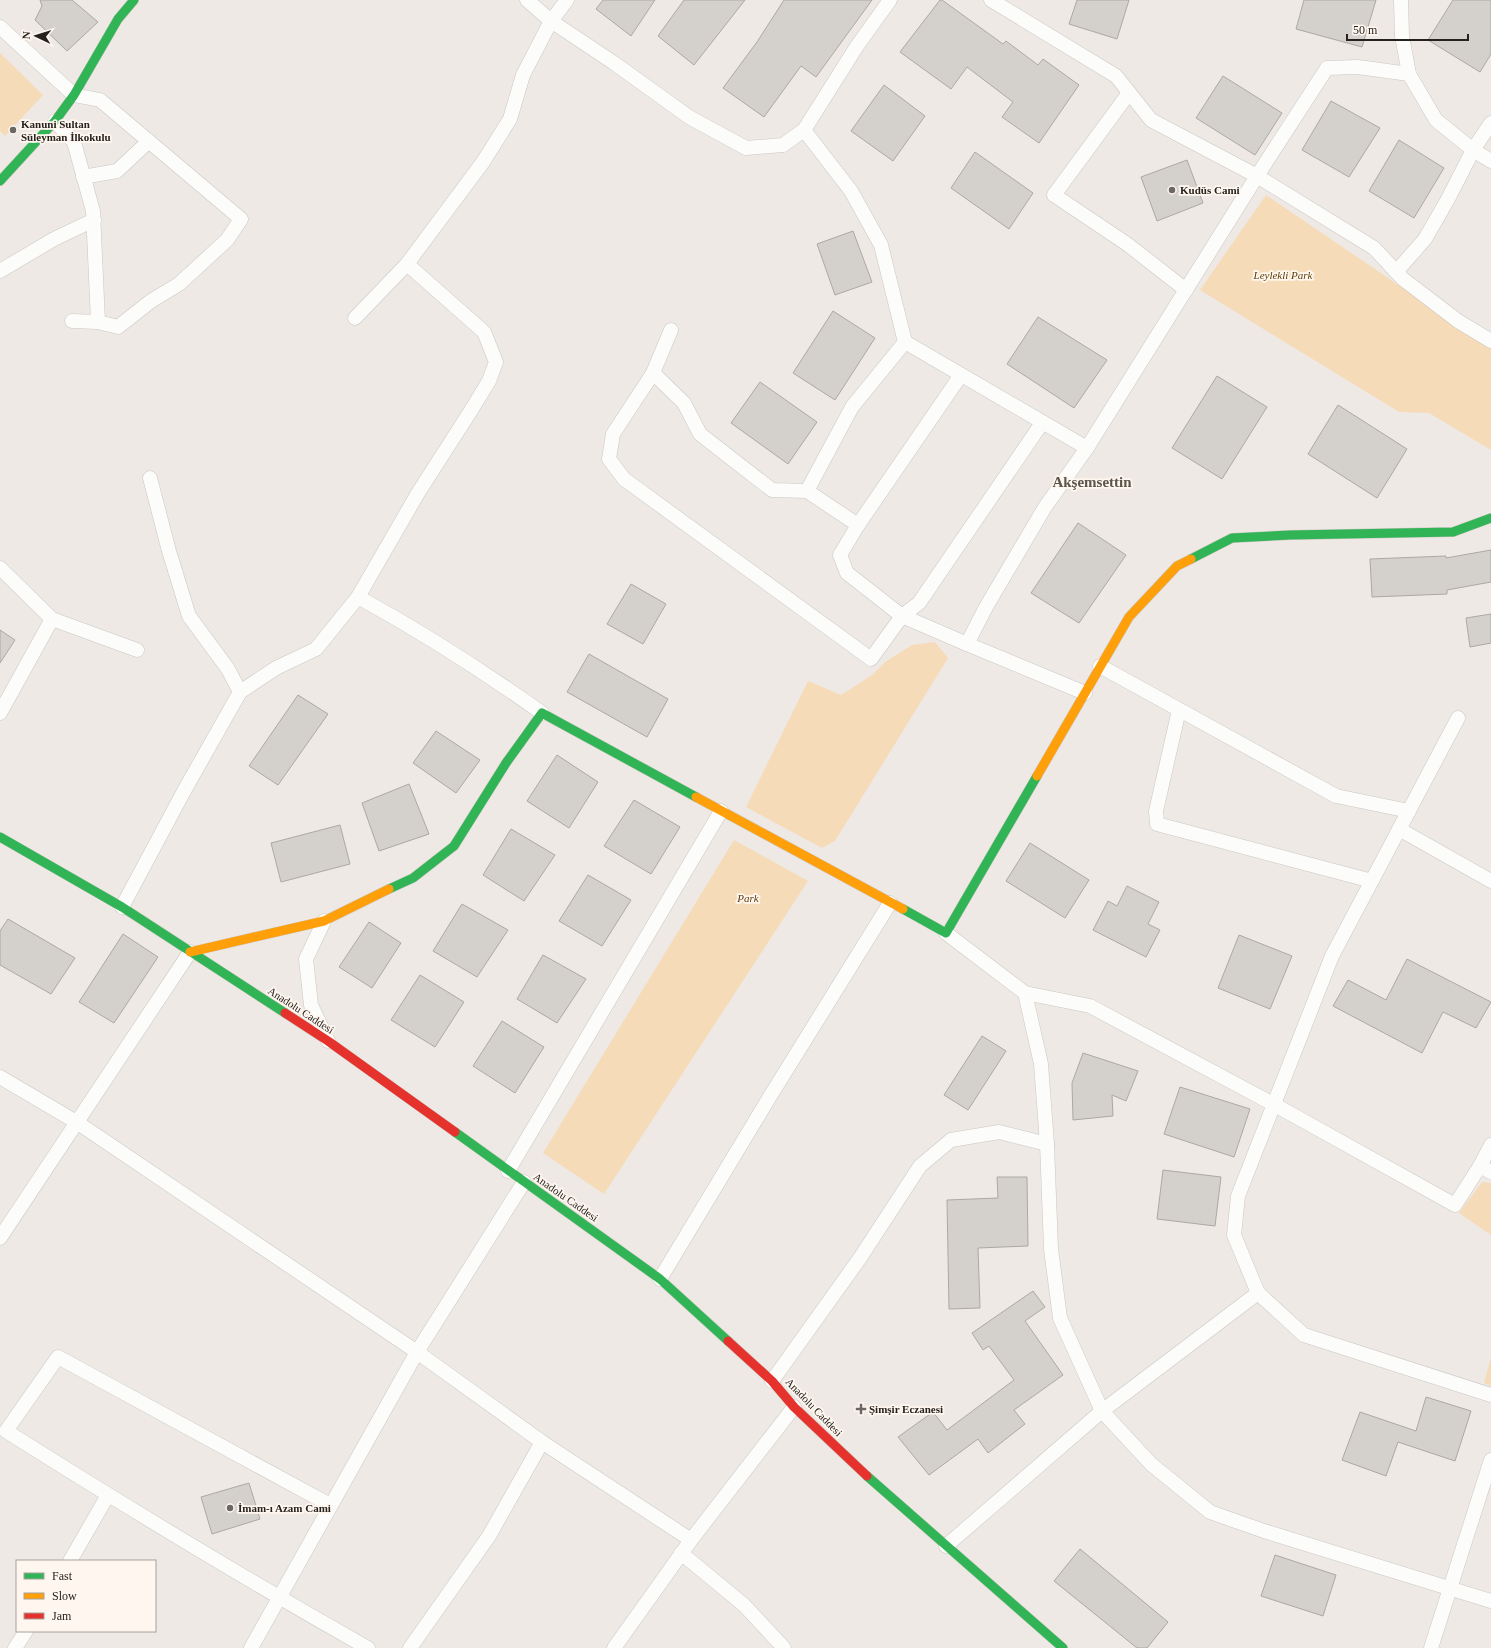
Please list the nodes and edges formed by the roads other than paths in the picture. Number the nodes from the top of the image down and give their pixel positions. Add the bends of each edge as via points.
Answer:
1 (134, 0) edge
2 (527, 0) edge
3 (567, 0) edge
4 (890, 0) edge
5 (990, 0) edge
6 (1402, 0) edge
7 (551, 20) junction
8 (0, 27) edge
9 (1409, 74) junction
10 (1129, 93) junction
11 (74, 95) junction
12 (55, 121) junction
13 (1491, 123) edge
14 (804, 130) junction
15 (149, 141) junction
16 (1473, 150) junction
17 (1491, 161) edge
18 (1257, 176) junction
19 (84, 177) junction
20 (0, 181) edge
21 (94, 220) junction
22 (407, 264) junction
23 (0, 271) edge
24 (1396, 272) junction
25 (1186, 290) junction
26 (356, 318) dead end
27 (72, 322) dead end
28 (98, 322) junction
29 (670, 330) dead end
30 (1491, 341) edge
31 (906, 342) junction
32 (653, 373) junction
33 (961, 375) junction
34 (1042, 423) junction
35 (1087, 448) junction
36 (150, 478) dead end
37 (807, 491) junction
38 (1491, 518) edge
39 (858, 525) junction
40 (0, 568) edge
41 (358, 597) junction
42 (902, 616) junction
43 (52, 619) junction
44 (967, 644) junction
45 (137, 650) dead end
46 (1100, 666) junction
47 (240, 692) junction
48 (1085, 693) junction
49 (1179, 710) junction
50 (542, 713) junction
51 (0, 714) edge
52 (1458, 718) dead end
53 (721, 811) junction
54 (1409, 811) junction
55 (1399, 829) junction
56 (0, 837) edge
57 (1372, 881) junction
58 (1491, 881) edge
59 (890, 902) junction
60 (122, 907) junction
61 (324, 921) junction
62 (946, 933) junction
63 (190, 952) junction
64 (1025, 993) junction
65 (328, 1041) junction
66 (0, 1078) edge
67 (1275, 1105) junction
68 (78, 1122) junction
69 (1047, 1144) junction
70 (1491, 1145) edge
71 (1485, 1169) edge
72 (508, 1171) junction
73 (524, 1182) junction
74 (0, 1238) edge
75 (660, 1279) junction
76 (1258, 1293) junction
77 (417, 1352) junction
78 (772, 1381) junction
79 (1491, 1395) edge
80 (794, 1407) junction
81 (1102, 1411) junction
82 (3, 1429) edge
83 (542, 1442) junction
84 (1491, 1460) edge
85 (108, 1495) junction
86 (330, 1505) junction
87 (691, 1540) junction
88 (946, 1546) junction
89 (682, 1553) junction
90 (71, 1560) edge
91 (1450, 1588) junction
92 (279, 1598) junction
93 (1491, 1601) edge
94 (25, 1632) edge
95 (15, 1648) edge
96 (251, 1648) edge
97 (368, 1648) edge
98 (410, 1648) edge
99 (614, 1648) edge
100 (784, 1648) edge
101 (1062, 1648) edge
102 (1431, 1648) edge

1 - 11 street via 118,19
2 - 7 street
3 - 7 street
4 - 14 street via 857,46
5 - 10 street via 1116,76
6 - 9 street via 1402,36
7 - 14 street via 689,117 746,148 783,146
7 - 22 street via 523,75 510,119 483,162
8 - 11 street
9 - 16 street via 1436,120
9 - 18 street via 1358,67 1327,68
10 - 18 street via 1151,120
10 - 25 street via 1054,195 1127,244
11 - 12 street
11 - 15 street via 100,100
12 - 19 street via 74,142
12 - 20 street
13 - 16 street
14 - 31 street via 851,191 881,245
15 - 19 street via 117,171
15 - 28 street via 241,219 227,240 179,284 151,300 118,327
16 - 17 street
16 - 24 street via 1424,239
18 - 24 street via 1374,248
18 - 25 street
19 - 21 street
21 - 23 street via 54,239
21 - 28 street
22 - 26 street
22 - 41 street via 484,332 496,362 489,381 418,493
24 - 30 street via 1458,321
25 - 35 street
27 - 28 street
29 - 32 street
31 - 33 street
31 - 37 street via 852,407
32 - 37 street via 684,403 700,434 772,490
32 - 42 street via 613,434 609,459 624,479 872,659
33 - 34 street
33 - 39 street
34 - 35 street
34 - 42 street via 919,603
35 - 44 street via 1045,507
36 - 47 street via 189,616 228,669
37 - 39 street
38 - 46 street via 1453,532 1232,538 1177,566 1129,617
39 - 42 street via 840,555 846,573
40 - 43 street
41 - 47 street via 316,649 276,668
41 - 50 street via 492,677
42 - 44 street
43 - 45 street
43 - 51 street
44 - 48 street
46 - 48 street
46 - 49 street
47 - 60 street
48 - 62 street
49 - 54 street via 1336,796
49 - 57 street via 1156,811 1157,824
50 - 53 street
50 - 61 street via 506,763 454,846 413,878
52 - 54 street
53 - 59 street
53 - 72 street
54 - 55 street
55 - 57 street
55 - 58 street
56 - 60 street, Anadolu Caddesi
57 - 67 street via 1332,956
59 - 62 street
59 - 75 street
60 - 63 street, Anadolu Caddesi
61 - 63 street
61 - 65 street via 306,959 312,1005
62 - 64 street
63 - 65 street, Anadolu Caddesi
63 - 68 street
64 - 67 street via 1090,1006
64 - 69 street via 1041,1064
65 - 72 street, Anadolu Caddesi
66 - 68 street
67 - 71 street via 1455,1205
67 - 76 street via 1238,1196 1234,1235
68 - 74 street
68 - 77 street
69 - 78 street via 999,1132 951,1140 920,1166 860,1258
69 - 81 street via 1051,1249 1060,1318
70 - 71 street
72 - 73 street, Anadolu Caddesi
73 - 75 street, Anadolu Caddesi
73 - 77 street
75 - 78 street, Anadolu Caddesi
76 - 79 street via 1304,1335
76 - 81 street
77 - 83 street
77 - 86 street
78 - 80 street, Anadolu Caddesi
80 - 87 street
80 - 88 street, Anadolu Caddesi
81 - 88 street
81 - 91 street via 1151,1464 1210,1512
82 - 85 street
82 - 86 street via 58,1357
83 - 87 street
83 - 98 street via 489,1536
84 - 91 street
85 - 90 street
85 - 92 street
86 - 92 street
87 - 89 street
88 - 101 street, Anadolu Caddesi
89 - 99 street
89 - 100 street via 744,1605
91 - 93 street
91 - 102 street
92 - 96 street
92 - 97 street
94 - 95 street

